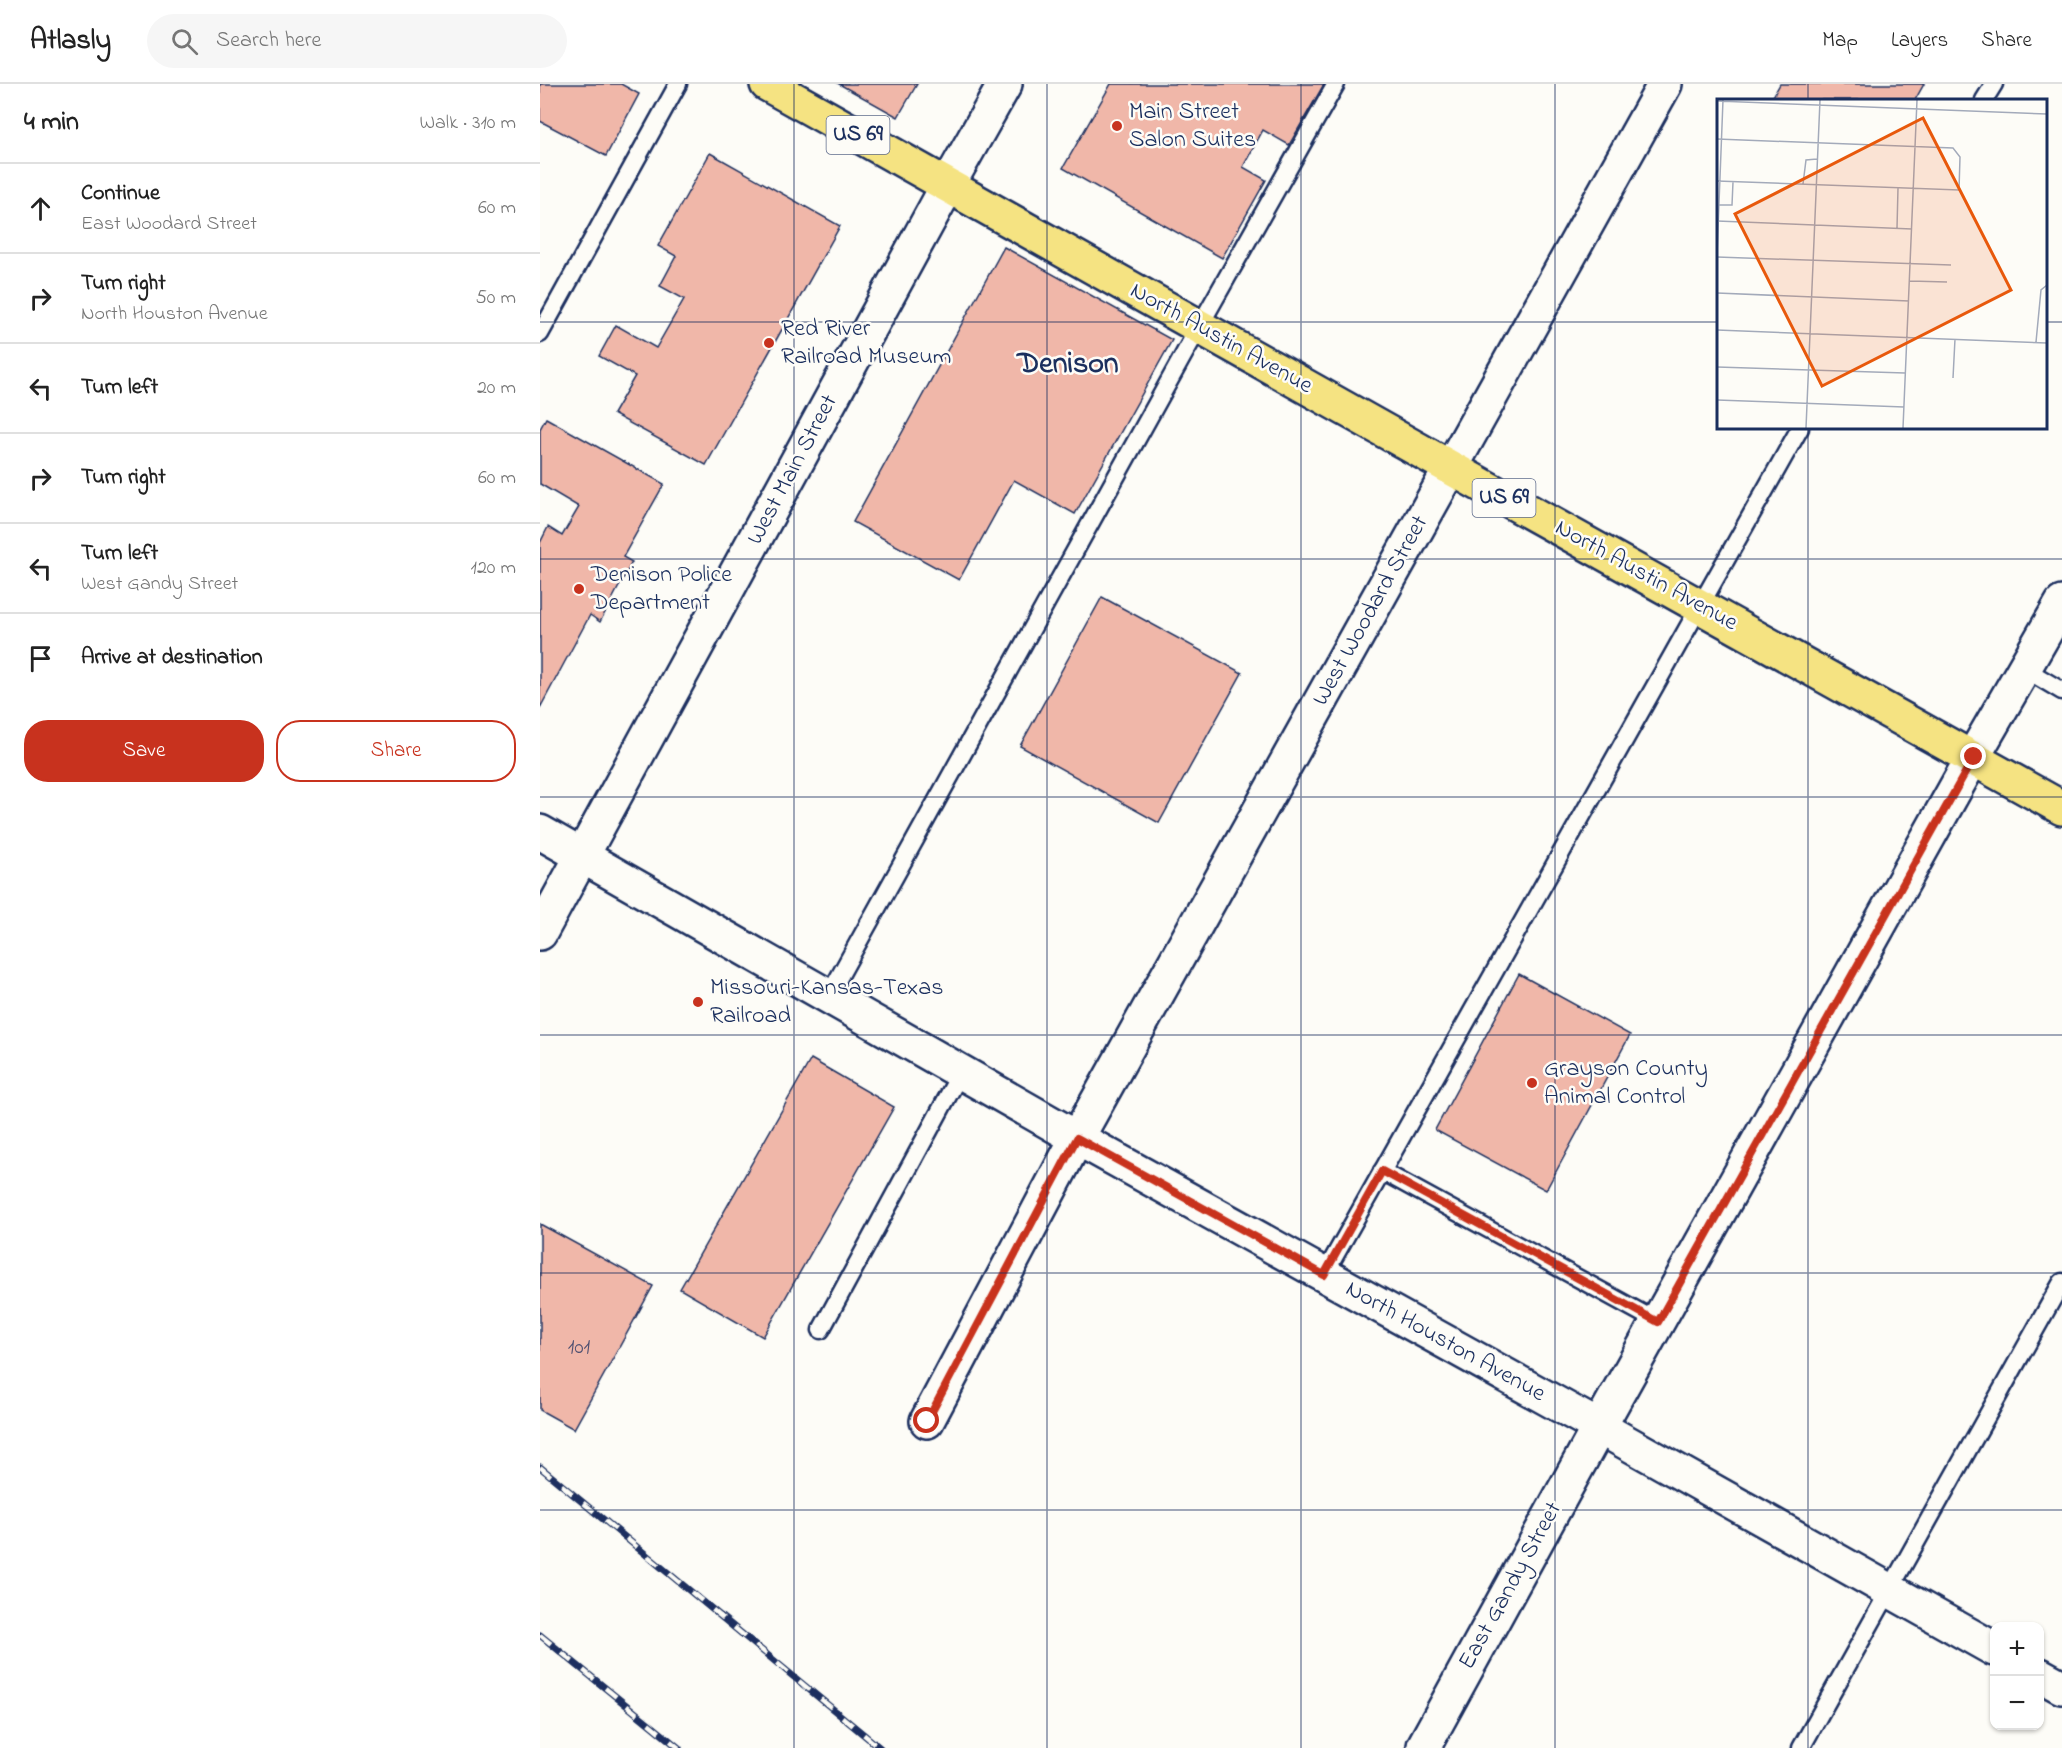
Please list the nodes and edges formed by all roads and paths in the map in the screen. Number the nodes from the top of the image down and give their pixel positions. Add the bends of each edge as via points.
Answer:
1 (678, 84) edge
2 (767, 84) edge
3 (1005, 84) edge
4 (1336, 84) edge
5 (1665, 84) edge
6 (1994, 84) edge
7 (1985, 99) edge
8 (948, 185) junction
9 (1199, 327) junction
10 (540, 334) edge
11 (1799, 429) edge
12 (1451, 468) junction
13 (2062, 603) edge
14 (1700, 606) junction
15 (2025, 669) junction
16 (2062, 691) edge
17 (1974, 757) junction
18 (2062, 807) edge
19 (540, 832) edge
20 (583, 857) junction
21 (540, 933) edge
22 (828, 997) junction
23 (961, 1072) junction
24 (1077, 1138) junction
25 (1382, 1171) junction
26 (1324, 1275) junction
27 (2062, 1282) edge
28 (1658, 1322) junction
29 (821, 1329) dead end
30 (927, 1421) dead end
31 (1599, 1426) junction
32 (1889, 1590) junction
33 (1990, 1646) edge
34 (2042, 1676) edge
35 (2062, 1687) edge
36 (1426, 1747) edge
37 (1801, 1748) edge

1 - 10 lane
2 - 8 highway, US 69
3 - 8 street, West Main Street
4 - 9 lane
5 - 12 street, West Woodard Street
6 - 7 lane
8 - 9 highway, North Austin Avenue / US 69
8 - 20 street, West Main Street
9 - 12 highway, North Austin Avenue / US 69
9 - 22 lane
11 - 14 lane
12 - 14 highway, North Austin Avenue / US 69
12 - 24 street, West Woodard Street
13 - 15 street, East Gandy Street
14 - 17 highway, North Austin Avenue / US 69
14 - 25 lane
15 - 16 lane
15 - 17 street, East Gandy Street
17 - 18 highway, North Austin Avenue / US 69
17 - 28 street, East Gandy Street
19 - 20 street, North Houston Avenue
20 - 21 street, West Main Street
20 - 22 street, North Houston Avenue
22 - 23 street, North Houston Avenue
23 - 24 street, North Houston Avenue
23 - 29 lane
24 - 26 street, North Houston Avenue
24 - 30 street, West Woodard Street
25 - 26 lane
25 - 28 lane
26 - 31 street, North Houston Avenue
27 - 32 lane
28 - 31 street, East Gandy Street
31 - 32 street, North Houston Avenue
31 - 36 street, East Gandy Street
32 - 33 street, North Houston Avenue
32 - 37 lane
34 - 35 street

